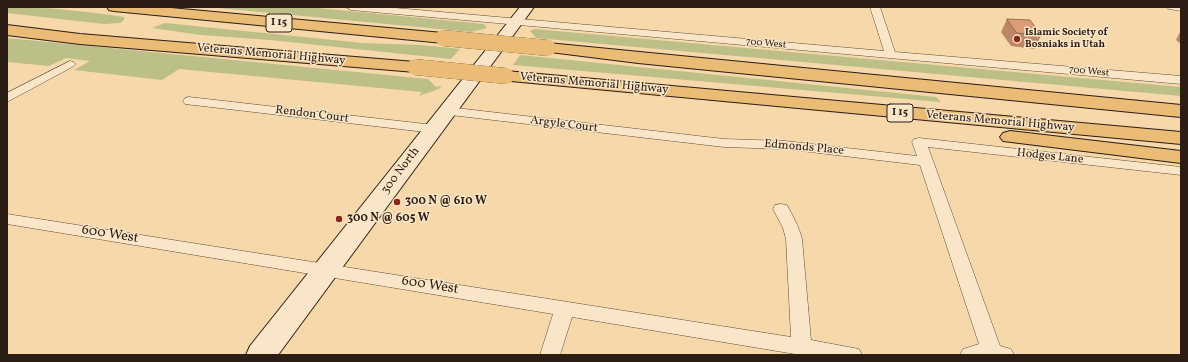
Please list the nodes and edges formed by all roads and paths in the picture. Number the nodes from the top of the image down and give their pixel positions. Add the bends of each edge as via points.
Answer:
1 (114, 7) edge
2 (351, 7) edge
3 (874, 7) edge
4 (1172, 7) edge
5 (1181, 8) edge
6 (521, 14) edge
7 (7, 30) edge
8 (891, 55) junction
9 (638, 58) junction
10 (70, 64) dead end
11 (1181, 80) edge
12 (620, 87) junction
13 (7, 98) edge
14 (189, 101) dead end
15 (1181, 101) edge
16 (1181, 110) edge
17 (447, 111) junction
18 (434, 129) junction
19 (682, 138) joint
20 (1181, 138) edge
21 (1181, 157) edge
22 (925, 161) junction
23 (1181, 172) edge
24 (781, 209) dead end
25 (7, 218) edge
26 (326, 270) junction
27 (565, 308) junction
28 (802, 347) junction
29 (998, 353) edge
30 (262, 355) edge
31 (550, 355) edge
32 (852, 355) edge
33 (970, 355) edge

1 - 9 highway, I 15, bridge
2 - 6 street, 700 West
3 - 8 street
4 - 5 street
6 - 8 street, 700 West
6 - 17 street, 300 North
7 - 12 highway, Veterans Memorial Highway / I 15, bridge via 80,39
8 - 11 street, 700 West
9 - 15 highway via 944,80
9 - 16 highway, I 15
10 - 13 street
12 - 20 highway, Veterans Memorial Highway / I 15
12 - 21 highway via 861,120
14 - 18 street, Rendon Court
17 - 18 street, 300 North
17 - 19 street, Argyle Court
18 - 26 street, 300 North
19 - 22 street, Edmonds Place via 785,145
22 - 23 street, Hodges Lane via 919,142
22 - 29 street
24 - 28 street via 794,239
25 - 26 street, 600 West
26 - 27 street, 600 West
26 - 30 street, 300 North
27 - 28 street, 600 West
27 - 31 street
28 - 32 street, 600 West
29 - 33 street via 983,351

